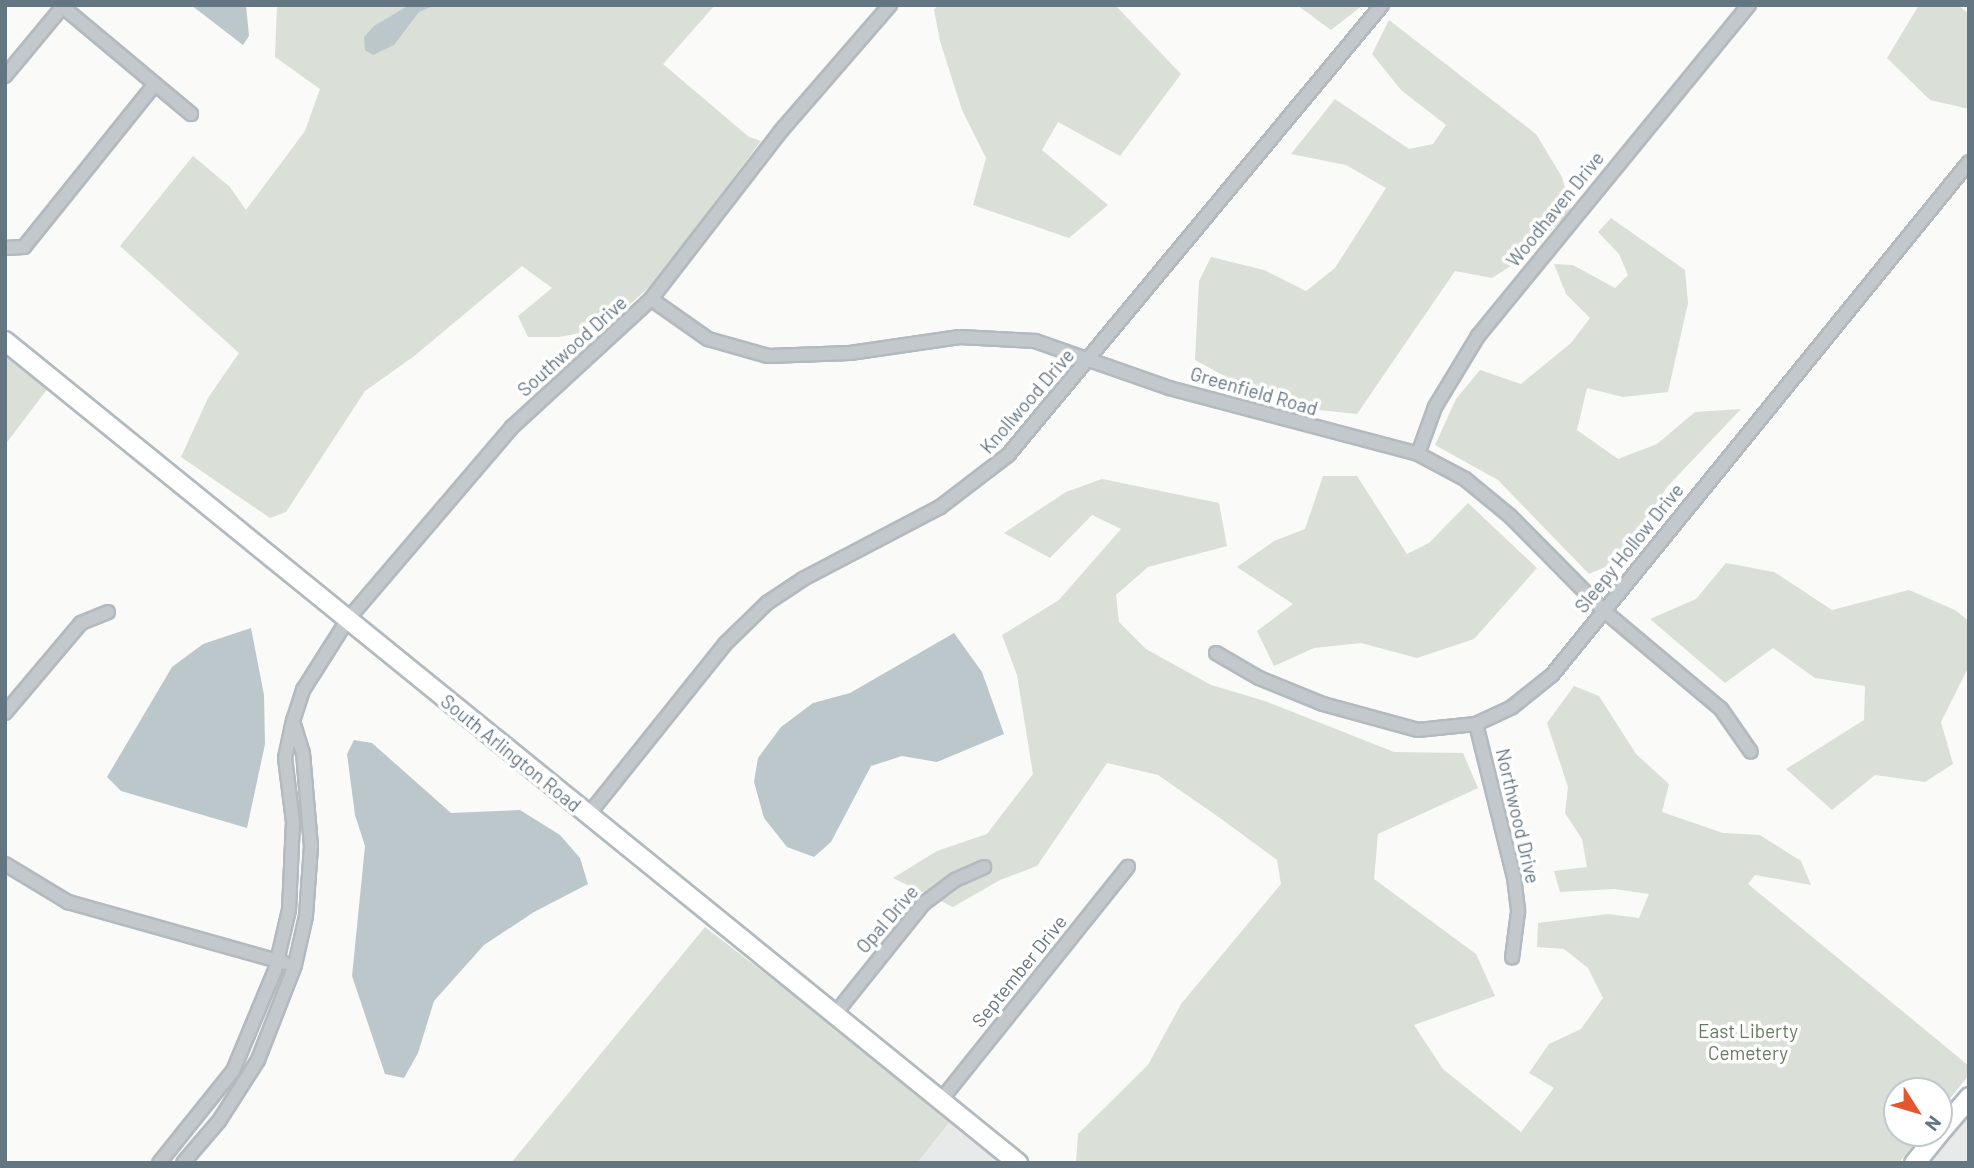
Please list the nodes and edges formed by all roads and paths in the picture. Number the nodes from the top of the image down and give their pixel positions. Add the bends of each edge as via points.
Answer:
1 (890, 5) edge
2 (1382, 5) edge
3 (1749, 5) edge
4 (64, 6) edge
5 (5, 76) edge
6 (155, 84) junction
7 (191, 114) dead end
8 (1969, 162) edge
9 (5, 248) edge
10 (651, 299) junction
11 (5, 341) edge
12 (1088, 361) junction
13 (1418, 454) junction
14 (1603, 610) junction
15 (108, 611) dead end
16 (348, 620) junction
17 (1216, 653) dead end
18 (5, 713) edge
19 (293, 721) junction
20 (1476, 724) junction
21 (1751, 752) dead end
22 (587, 815) junction
23 (5, 865) edge
24 (984, 867) dead end
25 (1128, 867) dead end
26 (1513, 958) dead end
27 (277, 961) junction
28 (295, 965) junction
29 (835, 1014) junction
30 (1969, 1097) edge
31 (941, 1100) junction
32 (1953, 1116) edge
33 (1927, 1147) edge
34 (159, 1163) edge
35 (183, 1163) edge
36 (1018, 1163) edge
37 (1914, 1163) edge

1 - 10 street, Southwood Drive via 850,40
2 - 12 street, Knollwood Drive
3 - 13 street, Woodhaven Drive via 1478,335 1435,407
4 - 5 street
4 - 6 street
6 - 7 street
6 - 9 street via 24,247
8 - 14 street, Sleepy Hollow Drive
10 - 12 street, Greenfield Road via 708,339 768,356 836,354 996,336 1056,347
10 - 16 street, Southwood Drive via 512,427
11 - 16 main road, South Arlington Road
12 - 13 street, Greenfield Road via 1273,418
12 - 22 street, Knollwood Drive via 1008,455 970,488 803,579 748,620
13 - 14 street, Greenfield Road via 1485,494
14 - 20 street, Sleepy Hollow Drive via 1546,681 1512,707
14 - 21 street, Greenfield Road via 1721,709
15 - 18 street via 81,622
16 - 19 street, Southwood Drive via 308,681
16 - 22 main road, South Arlington Road
17 - 20 street, Sleepy Hollow Drive via 1280,688 1356,716 1428,731
19 - 27 street, Southwood Drive via 285,758 293,822 289,910
19 - 28 street via 303,753 311,846 306,916
20 - 26 street, Northwood Drive via 1514,877 1518,912
22 - 29 main road, South Arlington Road
23 - 27 street via 68,902
24 - 29 street, Opal Drive via 955,880 923,904
25 - 31 street, September Drive
27 - 28 street
27 - 34 street, Southwood Drive via 233,1070
28 - 35 street via 258,1060 219,1121
29 - 31 main road, South Arlington Road
30 - 32 main road
31 - 36 main road, South Arlington Road
33 - 37 main road

